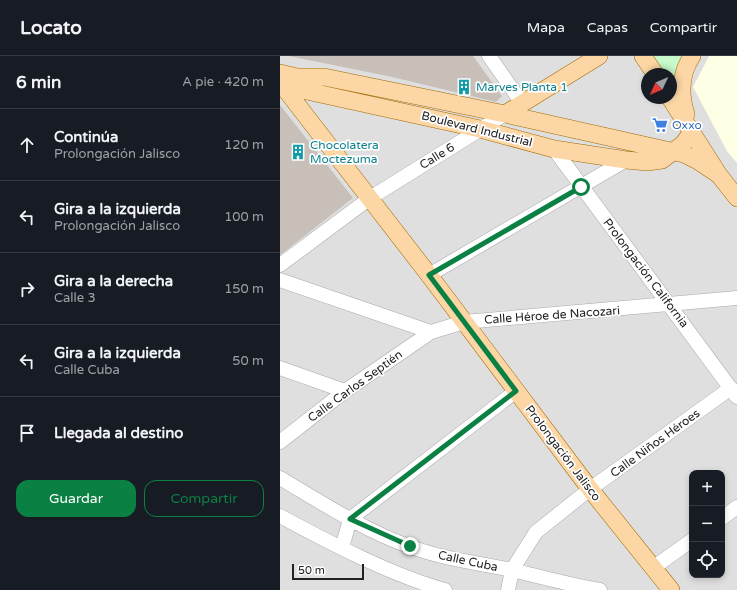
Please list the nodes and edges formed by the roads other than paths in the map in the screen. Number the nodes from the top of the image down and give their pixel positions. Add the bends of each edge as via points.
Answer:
1 (489, 56) edge
2 (599, 56) edge
3 (643, 56) edge
4 (692, 56) edge
5 (651, 68) edge
6 (281, 81) edge
7 (322, 85) junction
8 (522, 103) junction
9 (674, 104) edge
10 (505, 114) junction
11 (480, 129) junction
12 (692, 132) junction
13 (554, 149) junction
14 (673, 153) junction
15 (626, 160) junction
16 (719, 175) junction
17 (581, 187) junction
18 (370, 198) junction
19 (737, 198) edge
20 (280, 265) edge
21 (429, 275) junction
22 (280, 280) edge
23 (737, 298) edge
24 (670, 305) junction
25 (464, 322) junction
26 (430, 332) junction
27 (280, 368) edge
28 (345, 391) junction
29 (516, 391) junction
30 (734, 393) edge
31 (280, 442) edge
32 (280, 478) edge
33 (590, 489) junction
34 (737, 507) edge
35 (280, 516) edge
36 (725, 516) edge
37 (350, 519) junction
38 (689, 542) edge
39 (342, 548) junction
40 (653, 568) junction
41 (512, 570) junction
42 (445, 590) edge
43 (508, 590) edge
44 (600, 590) edge
45 (671, 590) edge

1 - 8 street
2 - 8 main road, Calle 6
3 - 5 main road
4 - 12 main road via 682,81 681,98
6 - 7 main road, Boulevard Industrial via 298,77
6 - 18 main road, Prolongación Jalisco
7 - 10 main road, Boulevard Industrial
7 - 11 main road, Boulevard Industrial
8 - 10 main road, Calle 6
9 - 12 main road
10 - 11 street, Calle 6
10 - 14 main road, Boulevard Industrial
11 - 13 main road, Boulevard Industrial
11 - 18 street, Calle 6
12 - 14 main road, Boulevard Industrial
12 - 16 main road
13 - 15 main road, Boulevard Industrial
13 - 17 street, Prolongación California
14 - 15 main road, Boulevard Industrial via 662,160
14 - 16 main road via 684,154
15 - 17 street
16 - 19 main road
17 - 21 street
17 - 24 street, Prolongación California
18 - 20 street, Calle 6
18 - 21 main road, Prolongación Jalisco
21 - 25 main road, Prolongación Jalisco
22 - 26 street
23 - 24 street, Calle Héroe de Nacozari
24 - 25 street, Calle Héroe de Nacozari
24 - 30 street, Prolongación California
25 - 26 street, Calle Héroe de Nacozari
25 - 29 main road, Prolongación Jalisco
26 - 28 street, Calle Carlos Septién
27 - 28 street
28 - 31 street, Calle Carlos Septién
29 - 33 main road, Prolongación Jalisco
29 - 37 street
30 - 33 street, Calle Niños Héroes
32 - 37 street, Calle Cuba
33 - 40 main road, Prolongación Jalisco
33 - 41 street, Calle Niños Héroes via 536,532
34 - 36 street
35 - 39 street
37 - 39 street
37 - 41 street, Calle Cuba via 410,546 446,558
38 - 40 street
39 - 42 street
40 - 45 main road, Prolongación Jalisco
41 - 43 street, Calle Niños Héroes
41 - 44 street, Calle Cuba

